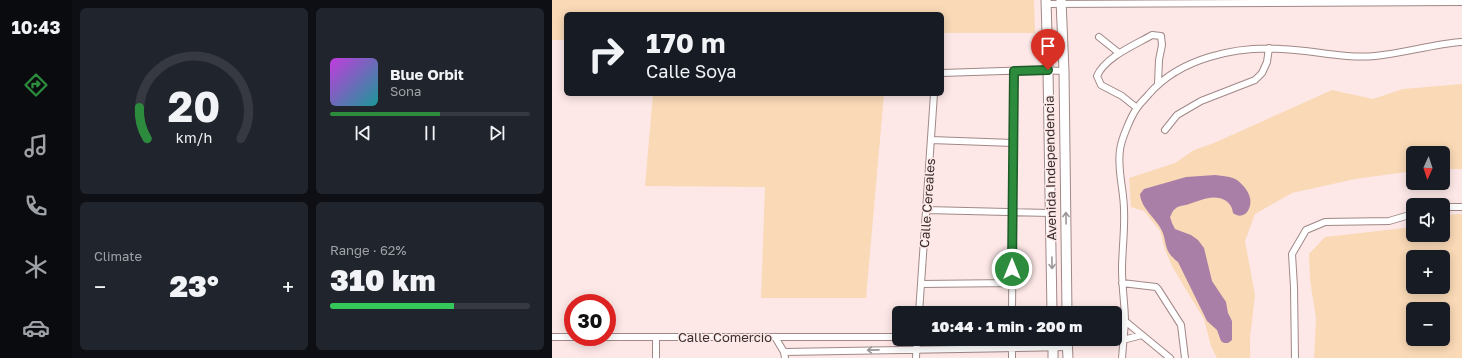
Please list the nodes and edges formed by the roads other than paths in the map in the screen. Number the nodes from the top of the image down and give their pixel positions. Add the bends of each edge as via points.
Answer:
1 (1356, 1) edge
2 (1403, 1) edge
3 (1046, 2) edge
4 (1061, 2) edge
5 (1221, 2) edge
6 (1285, 2) edge
7 (1462, 2) edge
8 (1099, 36) dead end
9 (1462, 42) edge
10 (1269, 48) junction
11 (1119, 53) junction
12 (1048, 70) junction
13 (1014, 71) junction
14 (1064, 71) junction
15 (944, 73) edge
16 (1158, 84) junction
17 (934, 96) edge
18 (1137, 108) junction
19 (1165, 130) dead end
20 (931, 140) junction
21 (1013, 144) junction
22 (1450, 207) edge
23 (1462, 207) edge
24 (926, 210) junction
25 (1013, 213) junction
26 (1051, 213) junction
27 (1406, 216) edge
28 (1012, 283) junction
29 (1122, 283) junction
30 (921, 284) junction
31 (919, 306) edge
32 (1012, 306) edge
33 (1052, 306) edge
34 (1067, 306) edge
35 (1125, 321) junction
36 (1142, 335) junction
37 (892, 336) edge
38 (552, 337) edge
39 (656, 337) junction
40 (775, 337) junction
41 (1123, 340) junction
42 (917, 346) edge
43 (1028, 346) edge
44 (1053, 346) edge
45 (1068, 346) edge
46 (1012, 348) junction
47 (917, 349) junction
48 (785, 355) edge
49 (656, 358) edge
50 (916, 358) edge
51 (1012, 358) edge
52 (1053, 358) edge
53 (1068, 358) edge
54 (1122, 358) edge
55 (1170, 358) edge
56 (1185, 358) edge
57 (1295, 358) edge

1 - 2 street
1 - 6 street
2 - 7 street
3 - 4 street
3 - 12 main road, Avenida Independencia
4 - 5 street
4 - 14 main road, Avenida Independencia
5 - 6 street
8 - 11 street
9 - 10 street via 1376,56
10 - 16 street via 1218,54 1178,71
10 - 19 street via 1262,73 1254,80 1201,101 1177,115
11 - 16 street via 1152,35 1161,36
11 - 18 street via 1097,76 1101,85 1122,96
12 - 13 street
12 - 14 street
12 - 26 main road, Avenida Independencia
13 - 15 street
13 - 21 street
34 -> 14 main road, Avenida Independencia
16 - 18 street
17 - 20 street, Calle Cereales
18 - 29 street via 1120,148 1119,168 1124,210
20 - 21 street
20 - 24 street, Calle Cereales
21 - 25 street
22 - 23 street
24 - 25 street
24 - 30 street, Calle Cereales
25 - 26 street
25 - 28 street
26 -> 33 main road, Avenida Independencia
27 - 57 street via 1389,221 1325,222 1306,230 1292,254
28 - 30 street
28 - 32 street
29 - 35 street
29 - 56 street via 1158,289 1181,325
30 - 31 street, Calle Cereales
35 - 36 street
35 - 41 street
36 - 41 street
36 - 55 street
37 - 40 street, Calle Comercio
38 - 39 street, Calle Comercio
39 - 40 street, Calle Comercio
39 - 49 street
40 - 48 street
41 - 54 street
42 - 47 street
43 - 46 street, Calle Comercio
44 - 52 main road
45 - 53 main road
46 - 47 street, Calle Comercio
46 - 51 street
47 -> 48 street, Calle Comercio
47 - 50 street

